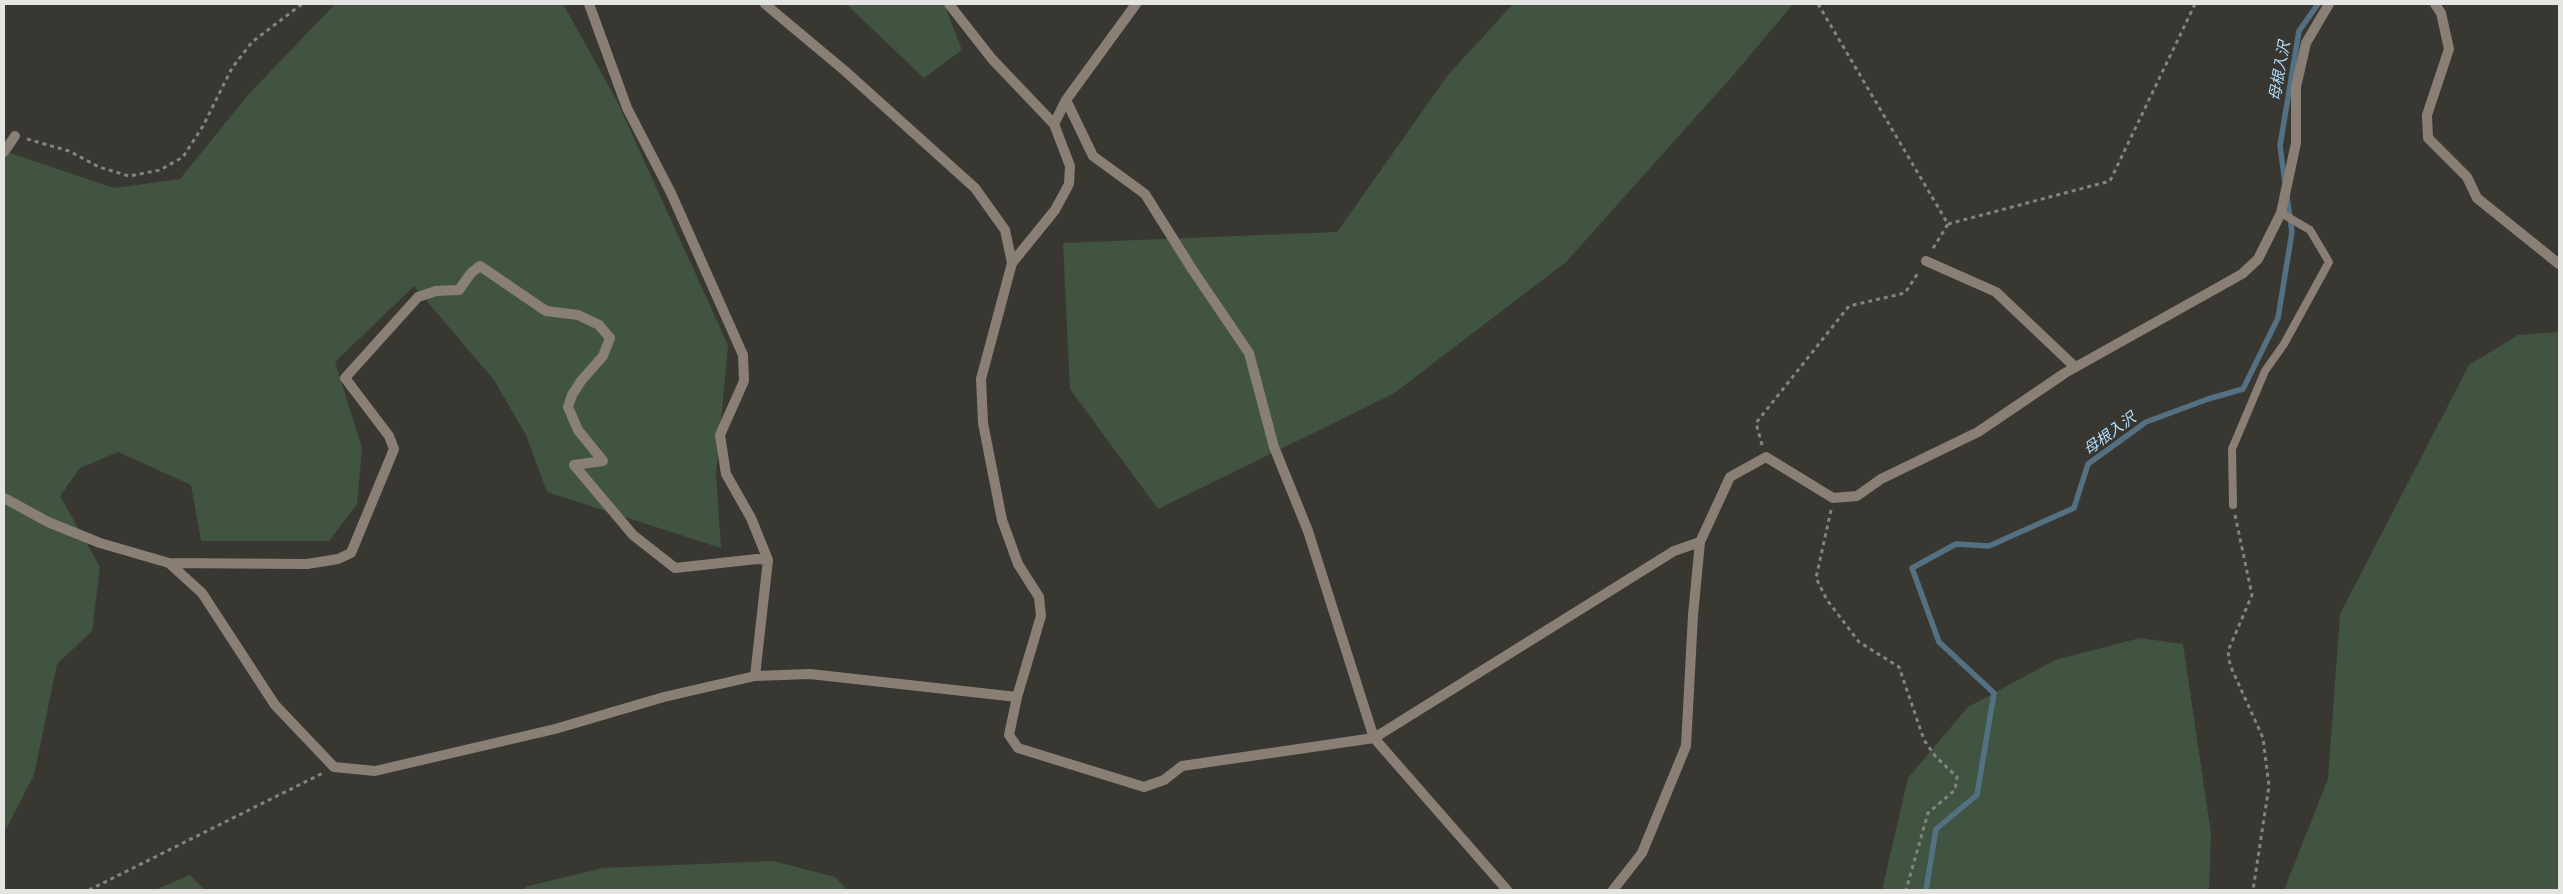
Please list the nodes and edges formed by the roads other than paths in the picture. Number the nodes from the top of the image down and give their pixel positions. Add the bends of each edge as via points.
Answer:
1 (589, 4) edge
2 (765, 4) edge
3 (949, 4) edge
4 (1136, 4) edge
5 (2330, 4) edge
6 (2435, 4) edge
7 (1066, 100) junction
8 (1054, 124) junction
9 (15, 136) road end
10 (4, 152) edge
11 (2281, 213) junction
12 (1926, 261) road end
13 (1012, 263) junction
14 (2559, 264) edge
15 (2075, 367) junction
16 (4, 498) edge
17 (2233, 505) road end
18 (1700, 542) junction
19 (768, 560) junction
20 (169, 563) junction
21 (755, 676) junction
22 (1017, 697) junction
23 (1374, 738) junction
24 (1507, 890) edge
25 (1613, 890) edge

1 - 19 street via 627,108 671,193 743,355 744,381 720,435 726,474 751,518
2 - 13 street via 975,188 1005,230
3 - 8 street via 992,59
4 - 7 street
5 - 11 street via 2306,43 2302,60 2296,86 2296,143
6 - 14 street via 2441,14 2449,49 2427,115 2428,138 2467,177 2477,198
7 - 8 street
7 - 23 street via 1093,156 1145,194 1249,353 1274,447 1308,531
8 - 13 street via 1070,166 1069,184 1055,210
9 - 10 street
11 - 15 street via 2258,259 2242,274
11 - 17 lane via 2310,230 2329,262 2284,344 2265,371 2232,448
12 - 15 street via 1996,292
13 - 22 street via 981,379 983,423 1002,520 1018,564 1039,597 1041,616
15 - 18 street via 1978,432 1881,479 1857,496 1833,498 1766,457 1730,477
16 - 20 street via 48,522 100,543
18 - 23 street via 1674,551
18 - 25 street via 1686,746 1642,852
19 - 20 street via 675,568 633,535 574,465 603,462 578,430 568,407 581,381 603,356 610,338 599,325 578,315 546,311 480,266 471,272 459,290 436,291 418,297 345,378 389,436 394,449 351,553 338,559 308,564
19 - 21 street
20 - 21 street via 202,593 275,705 334,767 375,771 555,729 664,696
21 - 22 street via 810,674
22 - 23 street via 1009,736 1018,748 1144,787 1164,780 1182,766
23 - 24 street

